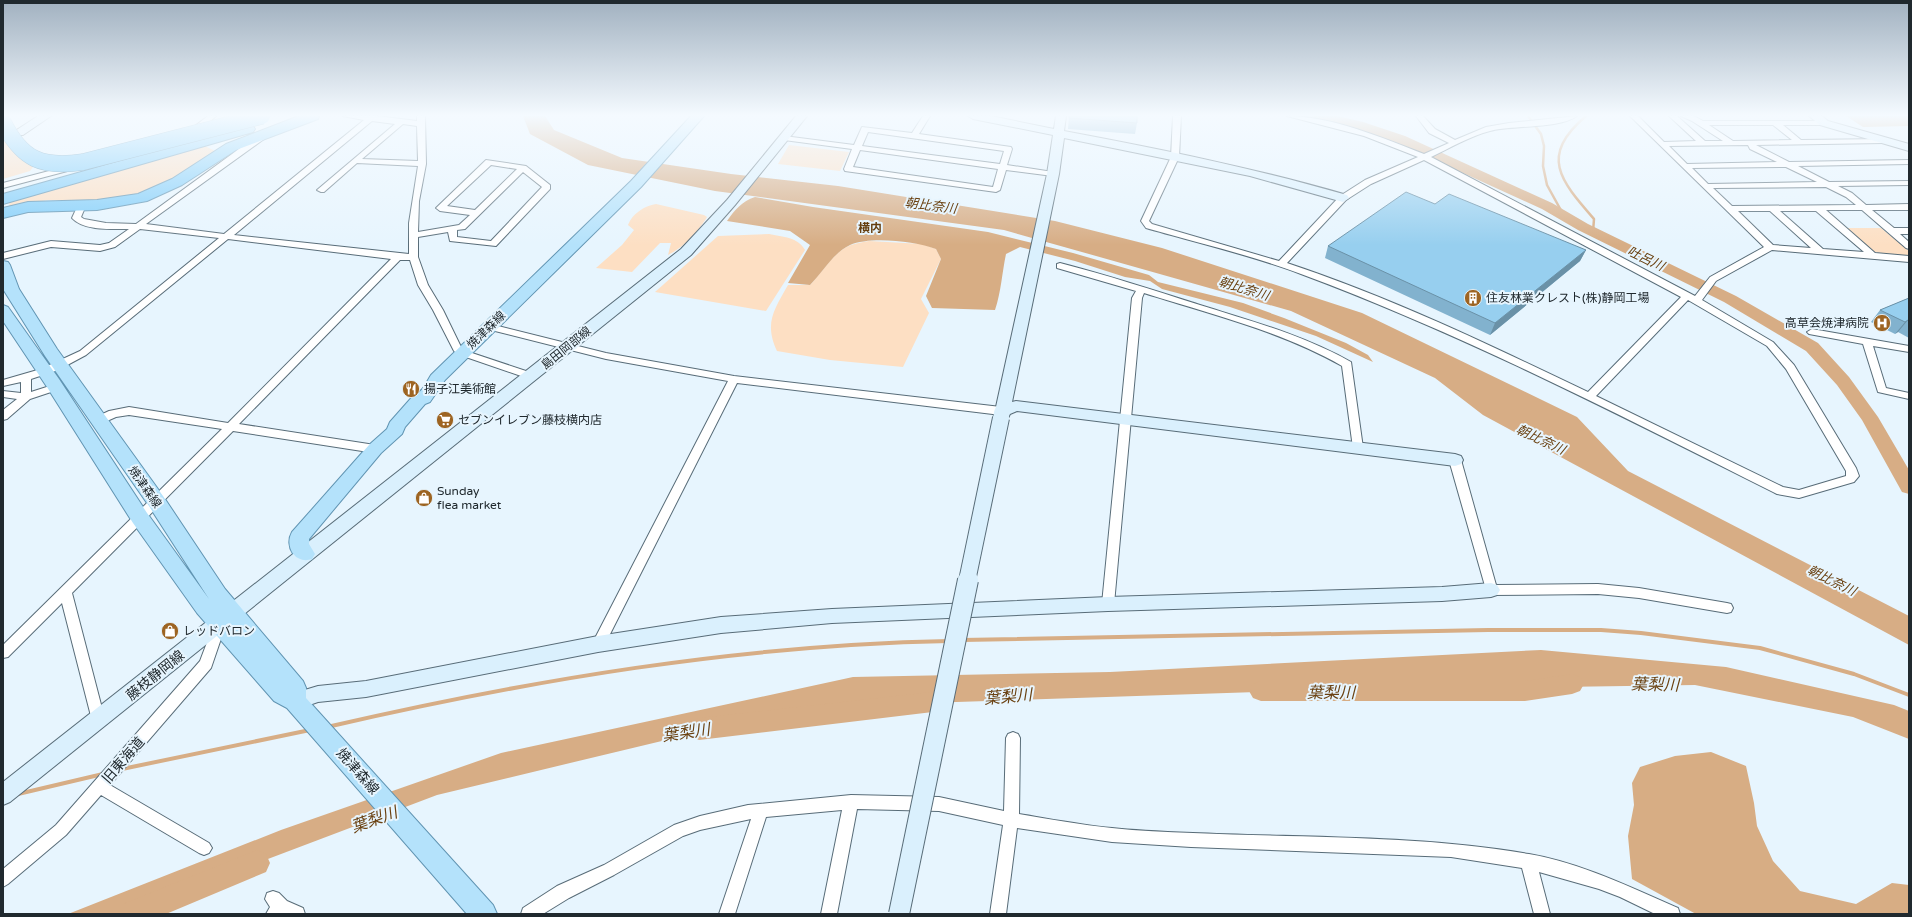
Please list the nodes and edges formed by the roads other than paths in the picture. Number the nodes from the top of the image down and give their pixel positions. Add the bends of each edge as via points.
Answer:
1 (34, 159) edge
2 (37, 159) edge
3 (95, 159) edge
4 (105, 159) edge
5 (129, 159) edge
6 (142, 159) edge
7 (213, 159) edge
8 (230, 159) edge
9 (322, 159) edge
10 (358, 159) edge
11 (422, 159) edge
12 (660, 159) edge
13 (767, 159) edge
14 (852, 159) edge
15 (940, 159) edge
16 (1005, 159) edge
17 (1054, 159) edge
18 (1174, 159) edge
19 (1188, 159) edge
20 (1421, 159) edge
21 (1428, 159) edge
22 (1678, 159) edge
23 (1776, 159) edge
24 (355, 161) junction
25 (1909, 162) edge
26 (422, 164) junction
27 (1786, 164) junction
28 (1686, 166) junction
29 (1003, 167) junction
30 (523, 168) junction
31 (47, 174) junction
32 (1052, 174) junction
33 (1829, 184) junction
34 (1909, 184) edge
35 (3, 186) edge
36 (1707, 186) junction
37 (321, 190) dead end
38 (3, 195) edge
39 (1343, 198) junction
40 (3, 199) edge
41 (82, 205) junction
42 (1863, 207) junction
43 (1909, 207) edge
44 (1818, 208) junction
45 (1731, 209) junction
46 (1773, 209) junction
47 (3, 213) edge
48 (477, 213) junction
49 (139, 226) junction
50 (452, 228) junction
51 (1891, 231) junction
52 (1909, 231) edge
53 (413, 235) junction
54 (226, 236) junction
55 (1909, 246) edge
56 (1770, 247) junction
57 (1820, 251) junction
58 (1872, 255) junction
59 (3, 256) edge
60 (398, 257) junction
61 (414, 257) junction
62 (1909, 259) edge
63 (1281, 264) junction
64 (3, 265) edge
65 (1060, 266) dead end
66 (1141, 289) junction
67 (1692, 298) junction
68 (3, 310) edge
69 (490, 327) junction
70 (1812, 332) dead end
71 (1867, 342) junction
72 (568, 346) junction
73 (1909, 349) edge
74 (463, 353) junction
75 (53, 368) junction
76 (530, 376) junction
77 (26, 378) junction
78 (734, 379) junction
79 (3, 383) edge
80 (56, 387) junction
81 (3, 394) edge
82 (1590, 396) junction
83 (1909, 396) edge
84 (26, 397) junction
85 (1001, 415) junction
86 (3, 416) edge
87 (1127, 420) junction
88 (98, 421) junction
89 (228, 428) junction
90 (1358, 448) junction
91 (375, 449) junction
92 (1454, 460) joint
93 (156, 501) junction
94 (140, 518) junction
95 (305, 554) junction
96 (65, 590) junction
97 (1491, 590) junction
98 (1108, 604) junction
99 (1727, 608) dead end
100 (226, 619) junction
101 (598, 644) junction
102 (3, 653) edge
103 (295, 701) junction
104 (98, 720) junction
105 (1013, 738) dead end
106 (103, 783) junction
107 (3, 795) edge
108 (851, 802) junction
109 (761, 811) junction
110 (1011, 820) junction
111 (204, 848) dead end
112 (1528, 861) junction
113 (3, 879) edge
114 (276, 906) edge
115 (297, 914) edge
116 (484, 914) edge
117 (529, 914) edge
118 (727, 914) edge
119 (829, 914) edge
120 (899, 914) edge
121 (998, 914) edge
122 (1542, 914) edge
123 (1672, 914) edge

1 - 3 highway, bridge via 54,165
2 - 31 street
4 - 31 street
5 - 38 highway
6 - 40 highway
7 - 41 highway via 177,182 150,195 118,203
8 - 49 street
9 - 54 street
10 - 24 street
11 - 26 street
12 - 69 main road, 焼津森線
13 - 72 street, 島田岡部線 via 710,228 686,252
14 - 29 street via 848,169 996,190
15 - 29 street
16 - 29 street
17 - 32 street
18 - 63 street via 1145,221 1149,226
19 - 39 street via 1268,176
20 - 39 street via 1368,182
21 - 67 street
22 - 28 street
23 - 27 street
24 - 26 street
24 - 37 street
25 - 27 street
26 - 53 street via 415,201
27 - 28 street
27 - 33 street
28 - 36 street
29 - 32 street
30 - 48 street
30 - 48 street via 489,162 440,208
30 - 50 street via 547,187 493,244 453,239
31 - 35 street
32 - 85 street
33 - 34 street
33 - 36 street
33 - 42 street via 1849,195
36 - 45 street
39 - 63 street
41 - 47 highway via 34,207
41 - 49 street via 76,218 83,222 124,227
42 - 43 street
42 - 44 street
42 - 51 street
44 - 46 street
44 - 58 street
45 - 46 street
45 - 56 street
46 - 57 street
48 - 50 street via 462,227
49 - 54 street
49 - 59 street via 106,247 51,244
50 - 53 street
51 - 52 street
51 - 55 street
53 - 61 street
54 - 60 street
54 - 75 street via 83,353
56 - 57 street
56 - 67 street via 1712,279
57 - 58 street
58 - 62 street
60 - 61 street
60 - 89 street
61 - 74 street via 423,285 457,349
63 - 82 street via 1419,318
64 - 75 main road, 焼津森線 via 11,289 51,352
65 - 66 street
66 - 87 street via 1137,298
66 - 90 street via 1277,332 1347,364
67 - 82 street
67 - 82 street via 1770,344 1790,367 1852,471 1853,476 1850,479 1799,494 1780,491
68 - 75 main road, 焼津森線
69 - 72 street
69 - 74 main road, 焼津森線
70 - 71 street
71 - 73 street
71 - 83 street via 1882,390
72 - 76 street, 島田岡部線
72 - 78 street via 606,356
74 - 76 street
74 - 91 main road, 焼津森線 via 396,426 396,430 388,439
75 - 77 street
75 - 80 main road, 焼津森線
75 - 88 main road, 焼津森線
76 - 95 street, 島田岡部線
77 - 79 street
77 - 84 street
78 - 85 street
78 - 101 street
80 - 84 street
80 - 94 main road, 焼津森線
81 - 84 street
84 - 86 street
85 - 87 street via 1016,406
85 - 120 street, bridge
87 - 90 street
87 - 98 street
88 - 89 street via 113,414 129,411
88 - 93 main road, 焼津森線
89 - 91 street
89 - 93 street
90 - 92 street
91 - 95 main road, 焼津森線 via 299,538 299,546
92 - 97 street
93 - 94 street
93 - 100 main road, 焼津森線
94 - 96 street
94 - 100 main road, 焼津森線 via 204,607
95 - 100 street, 藤枝静岡線
96 - 102 street
96 - 104 street
97 - 98 street
97 - 99 street via 1604,590 1639,593
98 - 101 street via 824,616 721,625
100 - 103 main road, 焼津森線 via 282,694
100 - 104 street, 藤枝静岡線
100 - 106 street, 旧東海道 via 206,664
101 - 103 street via 366,689 318,694
103 - 116 main road, 焼津森線
104 - 107 street, 藤枝静岡線
105 - 110 street
106 - 111 street
106 - 113 street, 旧東海道 via 61,830
108 - 109 street
108 - 110 street via 939,804
108 - 119 street
109 - 117 street via 727,816 679,830 609,870 563,892
109 - 118 street
110 - 112 street via 1112,835 1451,850
110 - 121 street
112 - 122 street
112 - 123 street via 1620,889
114 - 115 street

